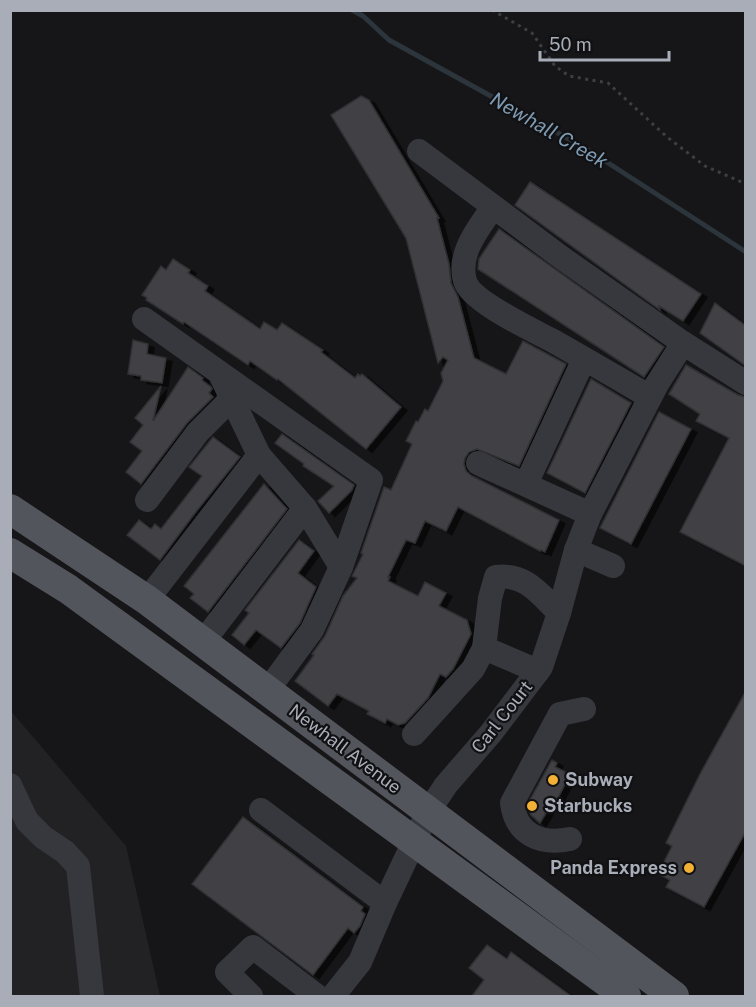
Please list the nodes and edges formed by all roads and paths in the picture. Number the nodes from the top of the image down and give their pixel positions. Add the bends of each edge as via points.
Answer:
1 (492, 10) edge
2 (419, 151) dead end
3 (746, 184) edge
4 (493, 207) junction
5 (144, 319) dead end
6 (683, 343) junction
7 (584, 359) junction
8 (746, 383) edge
9 (237, 393) junction
10 (650, 397) junction
11 (260, 455) junction
12 (478, 463) dead end
13 (526, 484) junction
14 (147, 500) dead end
15 (305, 508) junction
16 (10, 509) edge
17 (590, 513) junction
18 (576, 550) junction
19 (10, 553) edge
20 (613, 566) dead end
21 (341, 567) junction
22 (147, 600) junction
23 (559, 613) junction
24 (203, 642) junction
25 (484, 648) junction
26 (538, 671) junction
27 (267, 691) junction
28 (585, 709) dead end
29 (414, 734) dead end
30 (10, 785) edge
31 (261, 810) dead end
32 (428, 812) junction
33 (570, 839) dead end
34 (415, 840) junction
35 (385, 903) junction
36 (92, 996) edge
37 (251, 996) edge
38 (317, 996) edge
39 (333, 996) edge
40 (626, 996) edge
41 (674, 996) edge

1 - 3 path via 532,33 555,66 569,76 608,83 705,166
2 - 4 street
4 - 6 street
4 - 7 street via 469,244 464,260 465,284 514,322
5 - 9 street via 220,374
6 - 8 street
6 - 10 street, Carl Court
7 - 10 street
7 - 13 street
9 - 11 street
9 - 14 street via 198,432
9 - 21 street via 370,480
10 - 17 street, Carl Court
11 - 15 street
11 - 22 street
12 - 13 street
13 - 17 street
15 - 21 street
15 - 24 street
16 - 22 main road, Newhall Avenue
17 - 18 street, Carl Court
18 - 20 street
18 - 23 street, Carl Court
19 - 34 main road, Newhall Avenue via 68,589
21 - 27 street via 312,630
22 - 24 main road, Newhall Avenue
23 - 25 street via 526,582 509,575 496,577
23 - 26 street, Carl Court
24 - 27 main road, Newhall Avenue
25 - 26 street
25 - 29 street via 473,669
26 - 32 street, Carl Court
27 - 32 main road, Newhall Avenue
28 - 33 street via 560,714 512,803 514,816 524,830 540,840 553,843
30 - 36 street via 27,821 78,866
31 - 35 street
32 - 34 street, Carl Court
32 - 41 main road, Newhall Avenue
34 - 35 street, Carl Court
34 - 40 main road, Newhall Avenue
35 - 39 street, Carl Court via 360,962
37 - 38 street via 227,972 253,946

